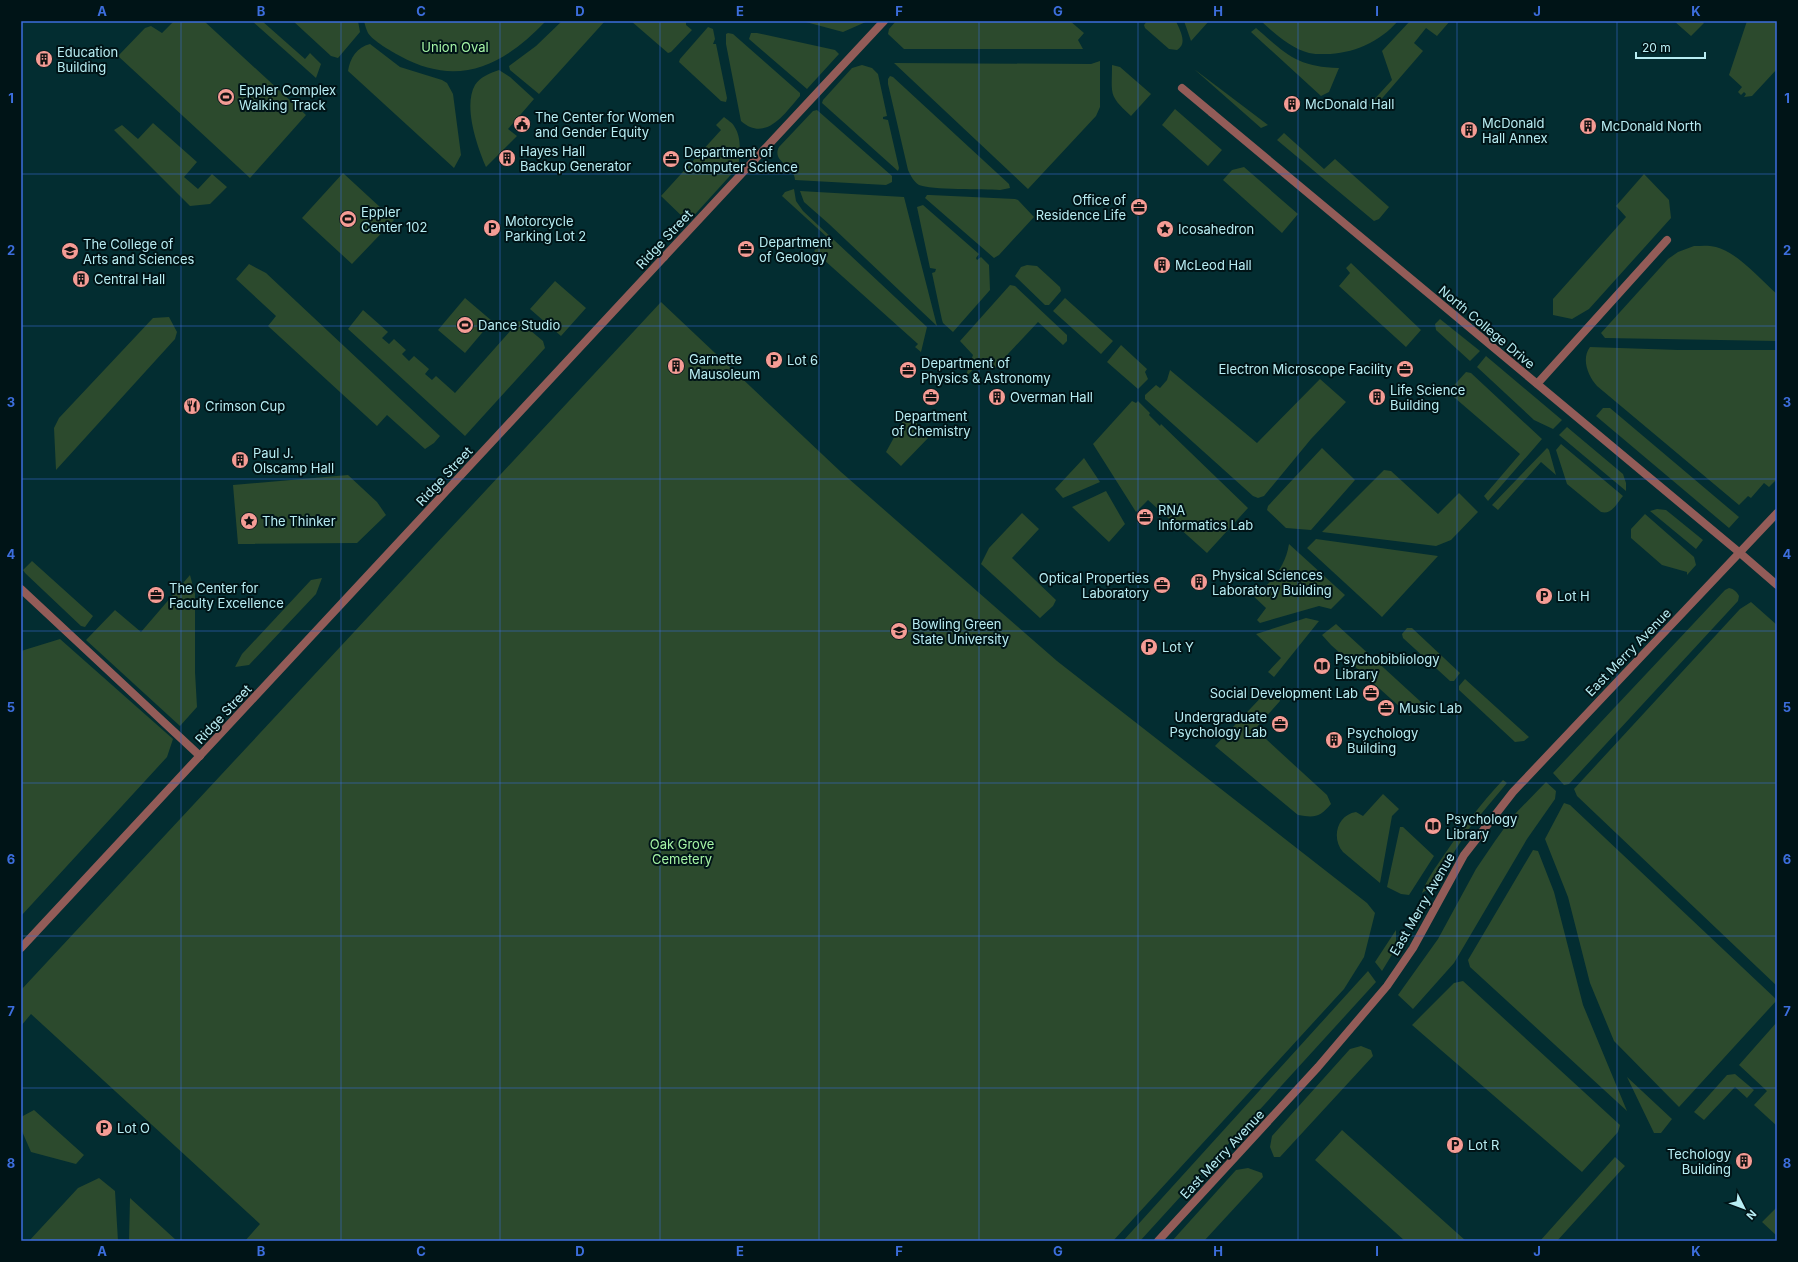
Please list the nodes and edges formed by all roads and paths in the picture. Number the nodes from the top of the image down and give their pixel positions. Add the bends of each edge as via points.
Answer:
1 (884, 21) edge
2 (1182, 88) dead end
3 (1667, 240) dead end
4 (1537, 384) junction
5 (1777, 513) edge
6 (1740, 553) junction
7 (1777, 585) edge
8 (21, 589) edge
9 (200, 756) junction
10 (21, 948) edge
11 (1158, 1241) edge

1 - 9 street, Ridge Street
2 - 4 street, North College Drive
3 - 4 street
4 - 6 street, North College Drive
5 - 6 street, East Merry Avenue
6 - 7 street, North College Drive
6 - 11 street, East Merry Avenue via 1513,792 1464,855 1413,948 1387,986 1318,1067
8 - 9 street
9 - 10 street, Ridge Street

